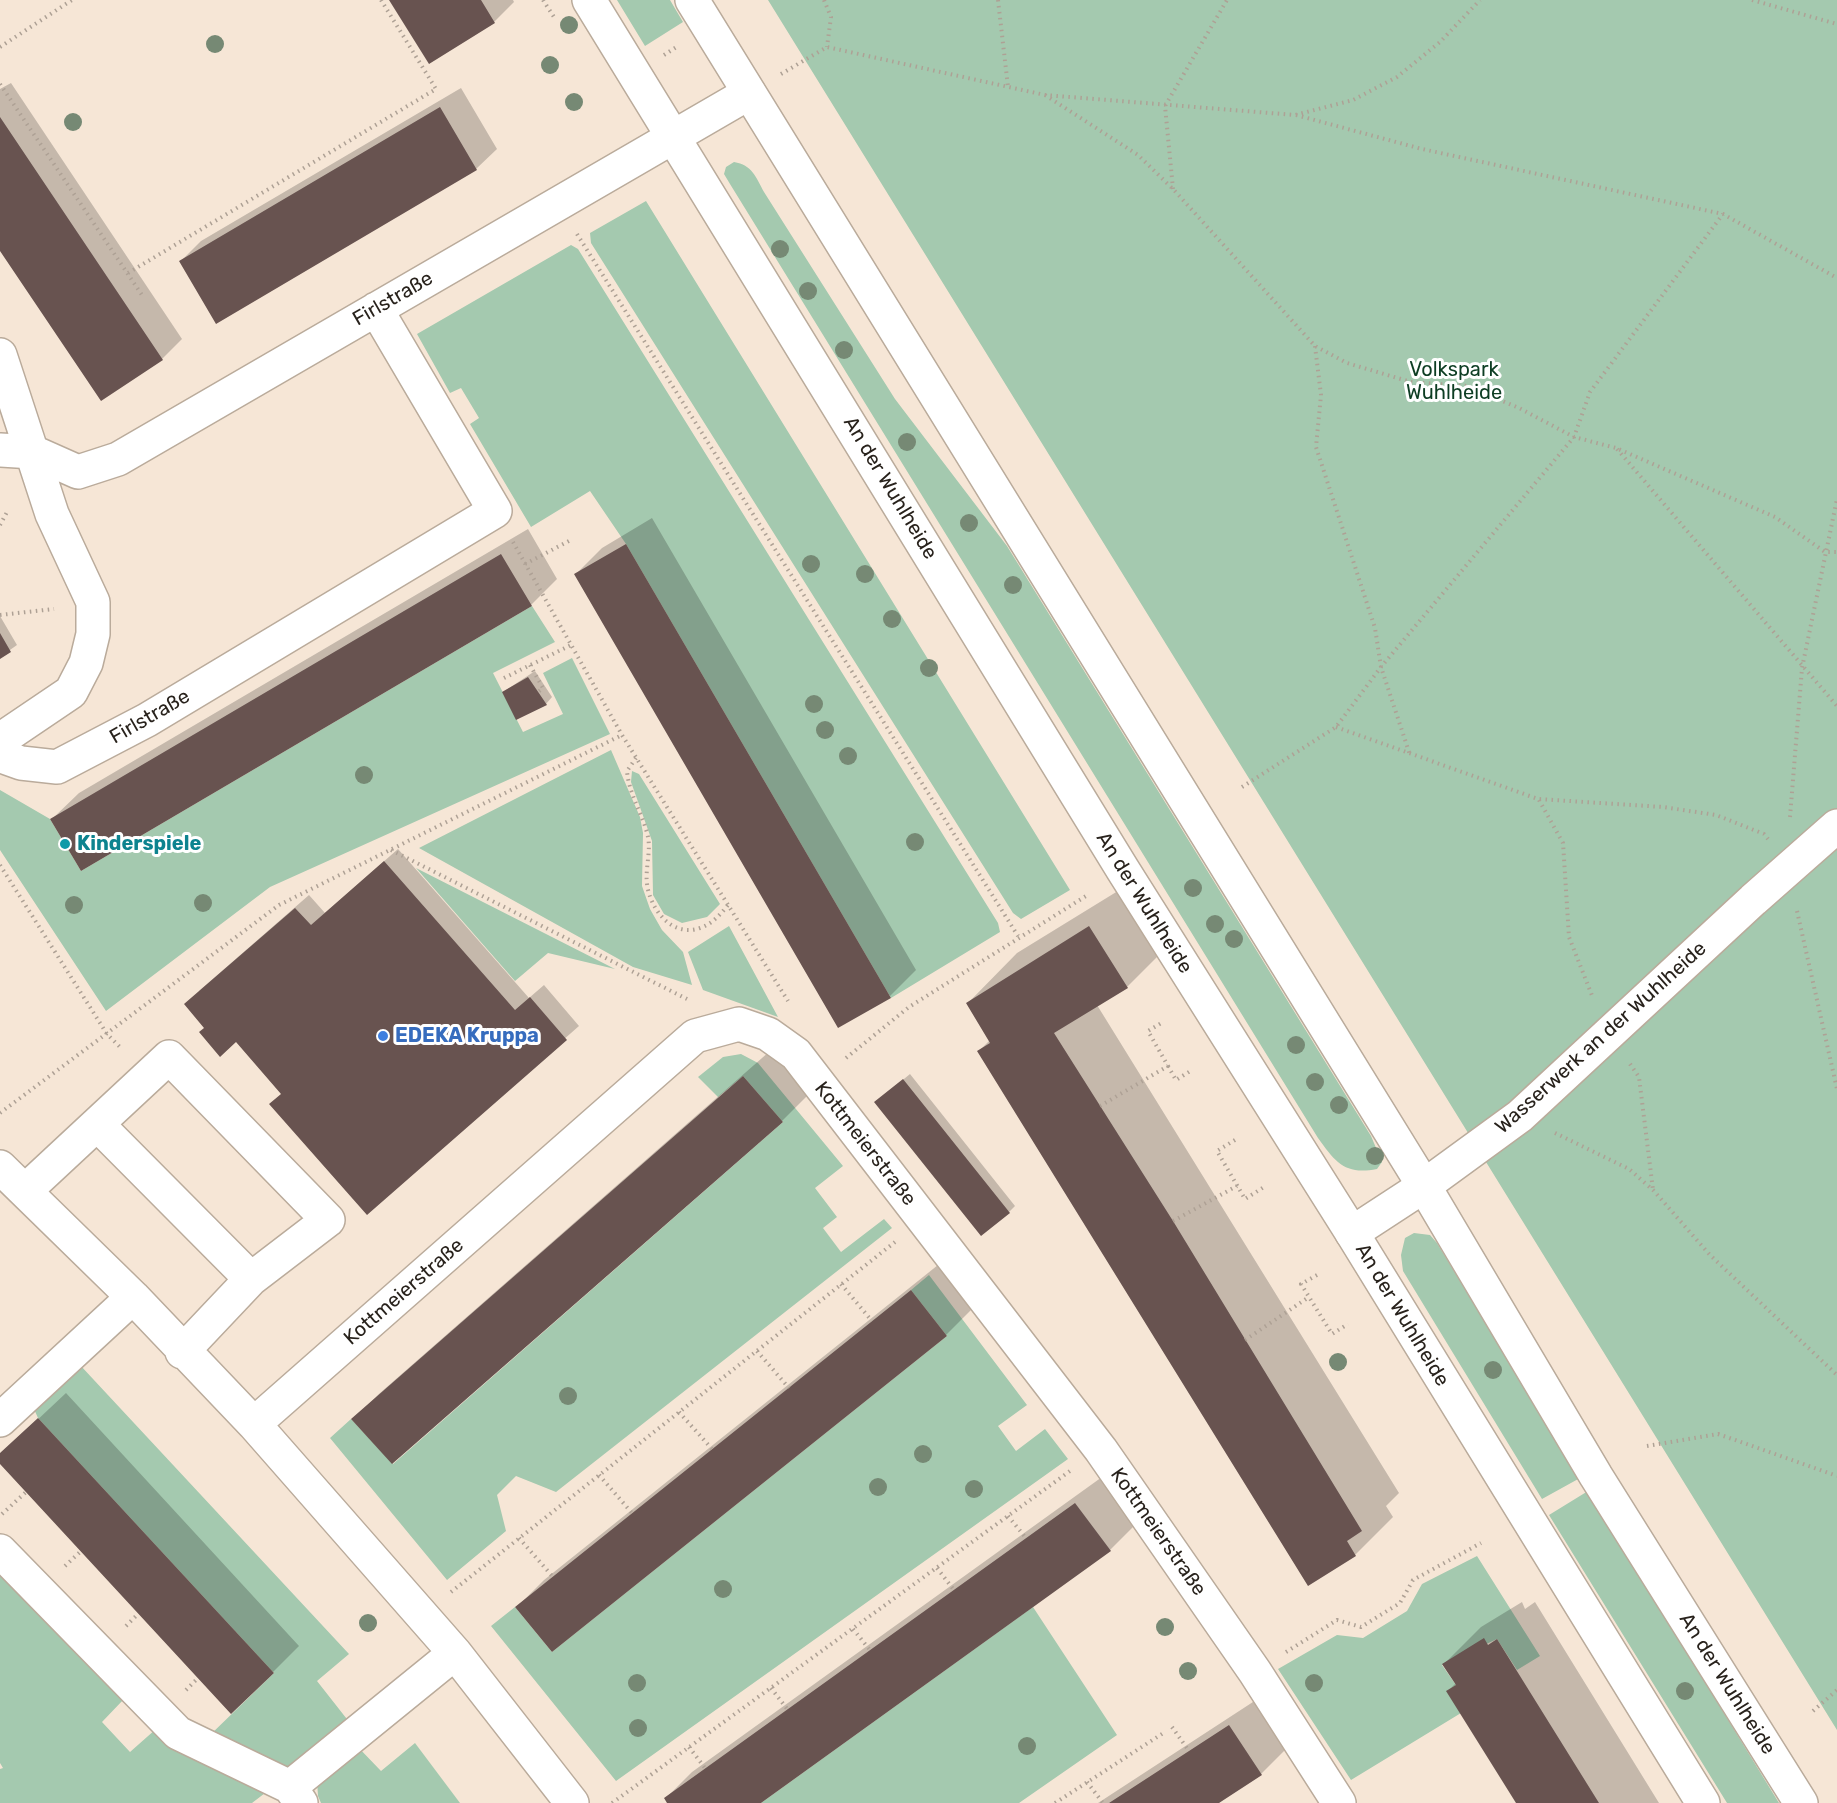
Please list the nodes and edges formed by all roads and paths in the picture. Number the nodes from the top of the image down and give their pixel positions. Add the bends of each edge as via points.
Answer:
1 (72, 0) edge
2 (381, 0) edge
3 (589, 0) edge
4 (692, 0) edge
5 (824, 0) edge
6 (998, 0) edge
7 (1227, 0) edge
8 (1480, 0) edge
9 (1752, 0) edge
10 (1837, 24) edge
11 (682, 44) dead end
12 (0, 47) edge
13 (826, 47) junction
14 (663, 56) dead end
15 (0, 84) edge
16 (1008, 87) junction
17 (749, 93) junction
18 (1045, 94) junction
19 (1165, 106) junction
20 (1295, 115) junction
21 (674, 136) junction
22 (1173, 189) junction
23 (1723, 214) junction
24 (576, 233) dead end
25 (128, 273) junction
26 (1837, 278) edge
27 (144, 298) dead end
28 (376, 309) junction
29 (1314, 346) junction
30 (0, 355) edge
31 (1574, 437) junction
32 (1616, 448) junction
33 (0, 450) edge
34 (33, 452) junction
35 (1837, 499) edge
36 (495, 511) junction
37 (7, 512) dead end
38 (0, 525) edge
39 (569, 542) dead end
40 (1825, 552) junction
41 (1837, 552) edge
42 (525, 564) junction
43 (61, 609) dead end
44 (0, 615) edge
45 (571, 645) junction
46 (530, 665) junction
47 (1381, 667) junction
48 (1802, 668) junction
49 (504, 678) dead end
50 (538, 692) dead end
51 (1837, 706) edge
52 (1336, 727) junction
53 (622, 735) junction
54 (0, 740) edge
55 (0, 750) edge
56 (1410, 755) junction
57 (636, 758) junction
58 (1242, 787) dead end
59 (1538, 800) junction
60 (1837, 826) edge
61 (391, 849) junction
62 (0, 865) edge
63 (1789, 869) junction
64 (1086, 896) dead end
65 (728, 905) junction
66 (1018, 936) junction
67 (688, 999) dead end
68 (1163, 1022) dead end
69 (107, 1034) junction
70 (1608, 1035) junction
71 (796, 1054) junction
72 (1168, 1066) junction
73 (1192, 1070) dead end
74 (817, 1081) junction
75 (1837, 1089) edge
76 (1100, 1106) dead end
77 (0, 1113) edge
78 (1520, 1116) junction
79 (97, 1124) junction
80 (1235, 1140) dead end
81 (0, 1167) edge
82 (1237, 1186) junction
83 (1424, 1186) junction
84 (1264, 1187) dead end
85 (1653, 1190) junction
86 (25, 1191) junction
87 (923, 1219) junction
88 (1173, 1221) dead end
89 (1352, 1233) junction
90 (1317, 1275) dead end
91 (251, 1279) junction
92 (841, 1284) junction
93 (133, 1297) junction
94 (1309, 1297) junction
95 (872, 1321) dead end
96 (1348, 1324) dead end
97 (1245, 1340) dead end
98 (757, 1351) junction
99 (182, 1352) junction
100 (1837, 1375) edge
101 (789, 1388) dead end
102 (679, 1412) junction
103 (0, 1420) edge
104 (254, 1424) junction
105 (1647, 1446) dead end
106 (712, 1449) dead end
107 (1101, 1450) junction
108 (599, 1475) junction
109 (1837, 1476) edge
110 (26, 1492) dead end
111 (632, 1513) dead end
112 (0, 1516) edge
113 (1008, 1516) junction
114 (519, 1538) junction
115 (1026, 1538) dead end
116 (1481, 1542) dead end
117 (0, 1551) edge
118 (937, 1568) junction
119 (553, 1577) dead end
120 (954, 1590) dead end
121 (424, 1617) junction
122 (853, 1629) junction
123 (870, 1650) dead end
124 (454, 1653) junction
125 (1256, 1672) junction
126 (771, 1688) junction
127 (1837, 1690) edge
128 (788, 1710) dead end
129 (1813, 1711) dead end
130 (1172, 1727) dead end
131 (1165, 1732) dead end
132 (689, 1747) junction
133 (1189, 1751) dead end
134 (705, 1768) dead end
135 (1087, 1782) junction
136 (296, 1795) edge
137 (572, 1803) edge
138 (612, 1803) edge
139 (1055, 1803) edge
140 (1103, 1803) edge
141 (1339, 1803) edge
142 (1702, 1803) edge
143 (1801, 1803) edge

1 - 12 path
2 - 25 path via 436,89
3 - 21 main road, An der Wuhlheide
4 - 17 main road, An der Wuhlheide
5 - 13 path via 831,17
6 - 16 path
7 - 19 path
8 - 20 path via 1440,42 1397,77 1353,100
9 - 10 path
11 - 14 path
13 - 16 path
13 - 17 path
15 - 25 path
16 - 18 path
17 - 21 main road, Firlstraße
17 - 83 main road, An der Wuhlheide
18 - 19 path
18 - 22 path via 1138,155
19 - 20 path
19 - 22 path
20 - 23 path via 1422,149
21 - 28 main road, Firlstraße
21 - 89 main road, An der Wuhlheide via 1124,870
22 - 29 path
23 - 26 path
23 - 31 path via 1590,392
24 - 66 path
25 - 27 path
28 - 34 main road, Firlstraße via 117,459 78,472
28 - 36 main road
29 - 31 path via 1347,363 1411,382 1467,386
29 - 47 path via 1321,395 1316,447 1375,628
30 - 34 main road
31 - 32 path
31 - 47 path
32 - 40 path via 1776,517
32 - 48 path
33 - 34 main road, Firlstraße
34 - 54 main road via 55,521 93,602 93,634 86,663 71,692
35 - 40 path
36 - 42 path
36 - 55 main road, Firlstraße via 147,720 57,768 21,764
37 - 38 path
39 - 42 path
40 - 41 path
40 - 48 path
42 - 45 path
43 - 44 path
45 - 46 path
45 - 53 path
46 - 49 path
46 - 50 path via 543,688
47 - 52 path
47 - 56 path
48 - 51 path
48 - 63 path
52 - 56 path
52 - 58 path
53 - 57 path
53 - 61 path
56 - 59 path
57 - 65 path
57 - 65 path via 627,771 628,787 648,838 647,883 662,919 679,928 698,929 716,920
59 - 63 path via 1663,807 1716,815 1764,834
59 - 70 path via 1563,843 1569,937
60 - 63 main road, Wasserwerk an der Wuhlheide
61 - 67 path
61 - 69 path via 279,905
62 - 69 path
63 - 70 main road, Wasserwerk an der Wuhlheide
63 - 75 path
64 - 66 path
65 - 71 path via 793,1008
66 - 74 path via 909,1007
68 - 72 path via 1148,1031
69 - 77 path
70 - 78 main road, Wasserwerk an der Wuhlheide
70 - 85 path via 1639,1077
71 - 74 main road, Kottmeierstraße
71 - 104 main road, Kottmeierstraße via 768,1034 739,1024 695,1036
72 - 73 path via 1176,1080
72 - 76 path
74 - 87 main road, Kottmeierstraße
78 - 83 main road, Wasserwerk an der Wuhlheide
78 - 85 path via 1629,1169
79 - 86 main road
79 - 91 main road
79 - 91 main road via 169,1058 328,1220
80 - 82 path via 1217,1150
81 - 86 main road
82 - 84 path via 1245,1199
82 - 88 path
83 - 89 main road, Wasserwerk an der Wuhlheide
83 - 143 main road, An der Wuhlheide via 1596,1476
85 - 100 path via 1710,1255
86 - 93 main road
87 - 92 path
87 - 107 main road, Kottmeierstraße
89 - 142 main road, An der Wuhlheide
90 - 94 path via 1301,1284
91 - 99 main road
92 - 95 path
92 - 98 path
93 - 99 main road
93 - 103 main road
94 - 96 path via 1332,1334
94 - 97 path
98 - 101 path
98 - 102 path
99 - 104 main road
102 - 106 path
102 - 108 path
104 - 121 main road
105 - 109 path via 1718,1434
107 - 113 path
107 - 125 main road, Kottmeierstraße
108 - 111 path
108 - 114 path
110 - 112 path
113 - 115 path
113 - 118 path
114 - 119 path
114 - 121 path
116 - 125 path via 1413,1580 1400,1603 1361,1627 1337,1620
117 - 136 main road via 178,1733
118 - 120 path
118 - 122 path
121 - 124 main road
122 - 123 path
122 - 126 path
124 - 136 main road
124 - 137 main road
125 - 141 main road, Kottmeierstraße
126 - 128 path
126 - 132 path
127 - 129 path
130 - 133 path
131 - 135 path
132 - 134 path
132 - 138 path
135 - 139 path
135 - 140 path

